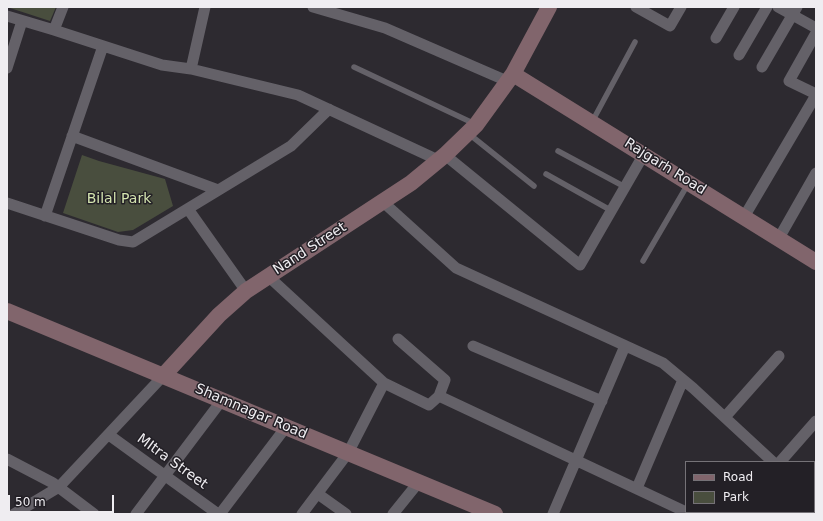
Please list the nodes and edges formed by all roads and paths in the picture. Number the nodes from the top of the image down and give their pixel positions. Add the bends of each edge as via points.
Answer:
1 (63, 7) edge
2 (205, 7) edge
3 (313, 7) edge
4 (549, 7) edge
5 (636, 7) edge
6 (681, 7) edge
7 (734, 7) edge
8 (767, 7) edge
9 (778, 7) edge
10 (795, 11) edge
11 (7, 16) edge
12 (22, 21) junction
13 (816, 28) edge
14 (54, 30) junction
15 (816, 33) edge
16 (716, 38) dead end
17 (635, 42) dead end
18 (103, 46) junction
19 (739, 55) dead end
20 (354, 67) dead end
21 (762, 67) dead end
22 (7, 68) edge
23 (191, 69) junction
24 (510, 77) junction
25 (816, 94) edge
26 (330, 109) junction
27 (592, 122) junction
28 (472, 129) junction
29 (72, 136) junction
30 (558, 152) dead end
31 (644, 154) junction
32 (442, 158) junction
33 (816, 173) edge
34 (546, 174) dead end
35 (690, 182) junction
36 (534, 186) dead end
37 (625, 187) junction
38 (218, 190) junction
39 (383, 202) junction
40 (7, 203) edge
41 (188, 209) junction
42 (612, 211) junction
43 (45, 216) junction
44 (744, 217) junction
45 (779, 238) junction
46 (643, 260) dead end
47 (816, 262) edge
48 (268, 276) junction
49 (246, 292) junction
50 (7, 311) edge
51 (398, 339) dead end
52 (473, 346) dead end
53 (625, 346) junction
54 (779, 356) dead end
55 (163, 376) junction
56 (683, 380) junction
57 (384, 383) junction
58 (439, 396) junction
59 (222, 400) junction
60 (602, 401) junction
61 (725, 417) junction
62 (816, 421) edge
63 (286, 427) junction
64 (109, 435) junction
65 (348, 453) junction
66 (7, 460) edge
67 (577, 460) junction
68 (772, 461) edge
69 (781, 461) edge
70 (165, 476) junction
71 (418, 483) junction
72 (59, 487) junction
73 (637, 488) junction
74 (318, 494) junction
75 (476, 511) edge
76 (685, 512) edge
77 (14, 514) edge
78 (94, 514) edge
79 (136, 514) edge
80 (219, 514) edge
81 (302, 514) edge
82 (346, 514) edge
83 (393, 514) edge
84 (495, 514) edge
85 (553, 514) edge

1 - 14 street
2 - 23 street
3 - 24 street via 385,28
4 - 24 street, Nand Street
5 - 6 street via 670,26
7 - 16 street
8 - 19 street
9 - 10 street
10 - 13 street
10 - 21 street
11 - 12 street
12 - 14 street
12 - 22 street
14 - 18 street
15 - 25 street via 789,81
17 - 27 lane
18 - 23 street via 162,65
18 - 29 street
20 - 28 lane
23 - 26 street via 298,95
24 - 27 street, Rajgarh Road
24 - 28 street, Nand Street
25 - 44 street
26 - 32 street
26 - 38 street via 291,146
27 - 31 street, Rajgarh Road
28 - 32 street, Nand Street
28 - 36 lane
29 - 38 street
29 - 43 street
30 - 37 lane
31 - 35 street, Rajgarh Road
31 - 37 street
32 - 39 street, Nand Street
32 - 42 street via 580,265
33 - 45 street
34 - 42 lane
35 - 44 street, Rajgarh Road
35 - 46 lane
37 - 42 street
38 - 41 street
39 - 48 street, Nand Street
39 - 53 street via 456,268
40 - 43 street
41 - 43 street via 133,242 119,240
41 - 49 street
44 - 45 street, Rajgarh Road
45 - 47 street, Rajgarh Road
48 - 49 street, Nand Street
48 - 57 street
49 - 55 street, Nand Street via 219,315
50 - 55 street, Shamnagar Road
51 - 58 street via 445,380
52 - 60 street
53 - 56 street via 663,363
53 - 60 street
54 - 61 street
55 - 59 street, Shamnagar Road
55 - 64 street, Nand Street
56 - 61 street
56 - 73 street
57 - 58 street via 429,405
57 - 65 street
58 - 67 street
59 - 63 street, Shamnagar Road
59 - 70 street
60 - 67 street
61 - 68 street
62 - 69 street
63 - 65 street, Shamnagar Road
63 - 80 street
64 - 70 street, MItra Street
64 - 72 street, Nand Street
65 - 71 street, Shamnagar Road
65 - 74 street
66 - 72 street
67 - 73 street
67 - 85 street
70 - 79 street
70 - 80 street, MItra Street
71 - 75 street, Shamnagar Road
71 - 83 street
72 - 77 street, Nand Street
72 - 78 street
73 - 76 street
74 - 81 street
74 - 82 street
75 - 84 street, Shamnagar Road

